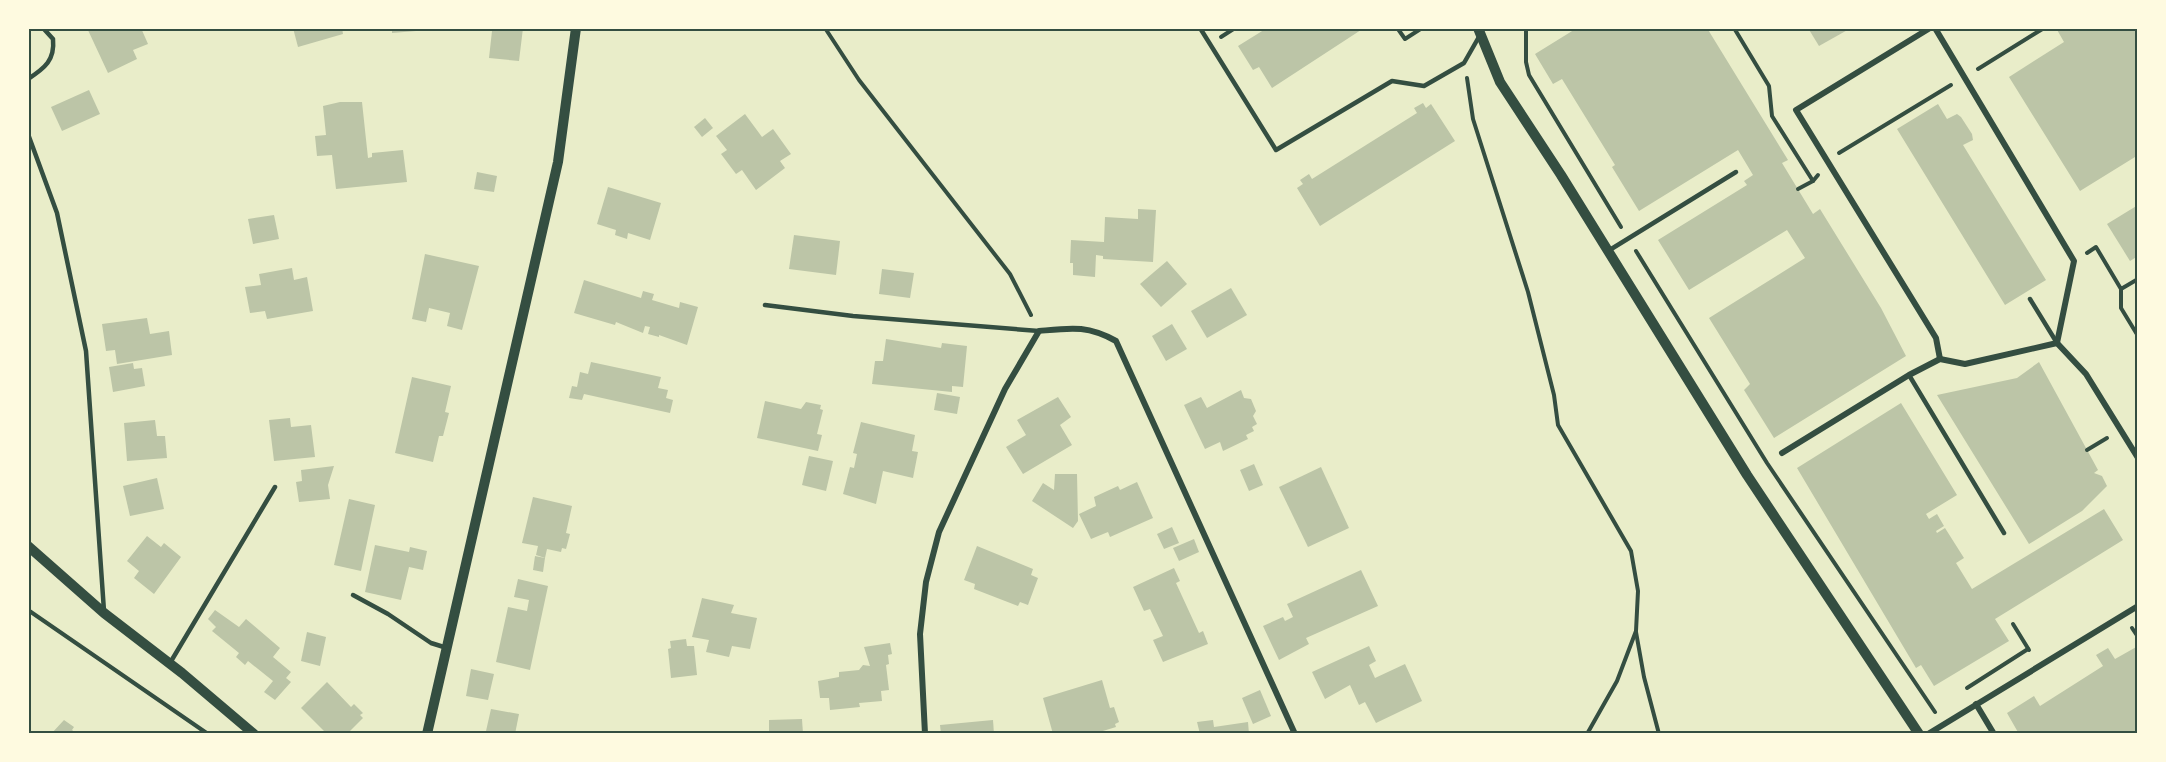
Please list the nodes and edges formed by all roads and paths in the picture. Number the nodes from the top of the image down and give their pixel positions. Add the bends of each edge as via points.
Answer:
1 (43, 28) edge
2 (576, 28) edge
3 (825, 28) edge
4 (1200, 28) edge
5 (1398, 28) edge
6 (1422, 28) edge
7 (1526, 28) edge
8 (1734, 28) edge
9 (1930, 28) edge
10 (1935, 28) edge
11 (2044, 28) edge
12 (1482, 31) edge
13 (1464, 63) junction
14 (1964, 77) junction
15 (28, 79) edge
16 (28, 134) edge
17 (1827, 160) junction
18 (1736, 172) dead end
19 (1813, 181) junction
20 (1798, 189) dead end
21 (1628, 238) junction
22 (1608, 251) junction
23 (2074, 261) junction
24 (2138, 279) edge
25 (2121, 289) junction
26 (2030, 299) dead end
27 (765, 305) dead end
28 (1039, 331) junction
29 (2138, 336) edge
30 (2057, 343) junction
31 (1940, 359) junction
32 (1909, 375) junction
33 (2120, 430) junction
34 (2087, 450) dead end
35 (1782, 453) dead end
36 (2138, 458) edge
37 (274, 487) dead end
38 (2004, 533) dead end
39 (28, 546) edge
40 (353, 595) dead end
41 (2138, 606) edge
42 (28, 610) edge
43 (104, 613) junction
44 (2013, 624) dead end
45 (1636, 631) junction
46 (447, 648) junction
47 (2028, 649) junction
48 (170, 663) junction
49 (2038, 666) junction
50 (1962, 691) dead end
51 (1943, 704) dead end
52 (1976, 704) junction
53 (208, 734) edge
54 (254, 734) edge
55 (427, 734) edge
56 (925, 734) edge
57 (1295, 734) edge
58 (1587, 734) edge
59 (1659, 734) edge
60 (1919, 734) edge
61 (1928, 734) edge
62 (1994, 734) edge

1 - 15 lane via 53,39 52,58 44,69
2 - 46 street via 558,162
3 - 28 path via 859,80 1010,274
4 - 13 lane via 1276,150 1392,81 1424,86
5 - 6 path via 1405,39
7 - 21 path via 1526,62 1535,86
8 - 19 path via 1769,86 1772,116
9 - 17 street via 1796,110
10 - 14 street
11 - 14 path
12 - 13 lane
12 - 22 street via 1500,82
13 - 45 path via 1473,119 1528,292 1558,425 1631,552 1638,591
14 - 17 path
14 - 23 street
16 - 43 lane via 57,213 86,351
17 - 19 path
17 - 31 street via 1936,338
18 - 21 lane
19 - 20 path
21 - 22 lane
21 - 51 path via 1767,463 1865,609 1934,710
22 - 60 street via 1747,475
23 - 25 path via 2096,247
23 - 30 street
24 - 25 path
25 - 29 path via 2121,308
26 - 30 lane
27 - 28 lane
28 - 56 street via 1005,389 939,532 926,582 920,634
28 - 57 street via 1078,327 1097,330 1116,341
30 - 31 street via 1965,364
30 - 33 street via 2086,374
31 - 32 street
32 - 35 street
32 - 38 lane
33 - 34 path
33 - 36 street
37 - 48 lane
39 - 43 street
40 - 46 lane
41 - 49 street
42 - 53 path
43 - 48 street
44 - 47 path
45 - 58 path via 1617,681
45 - 59 path
46 - 55 street
47 - 49 path
47 - 50 path
48 - 54 street
49 - 52 street
52 - 61 street
52 - 62 street

